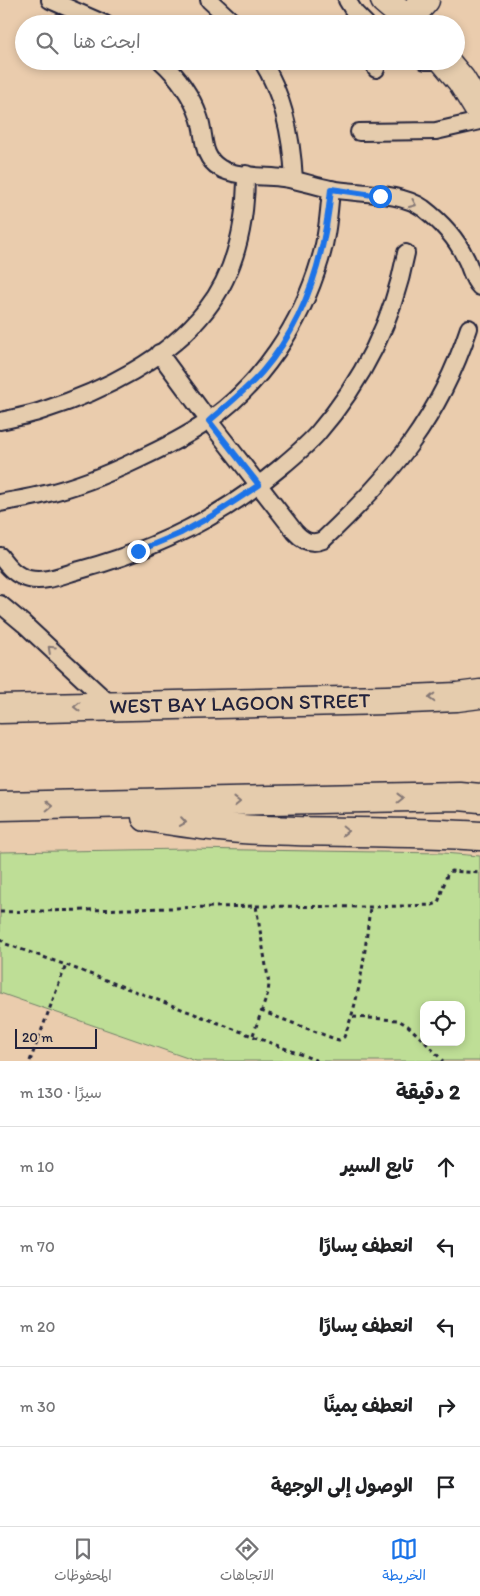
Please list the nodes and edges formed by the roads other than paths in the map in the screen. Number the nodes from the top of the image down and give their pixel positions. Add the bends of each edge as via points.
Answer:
1 (50, 0) edge
2 (209, 0) edge
3 (346, 0) edge
4 (385, 0) edge
5 (416, 14) edge
6 (84, 15) edge
7 (225, 15) edge
8 (356, 15) edge
9 (170, 70) edge
10 (266, 70) edge
11 (453, 70) edge
12 (480, 111) edge
13 (480, 121) edge
14 (359, 132) dead end
15 (246, 174) junction
16 (294, 180) junction
17 (331, 189) junction
18 (406, 253) dead end
19 (480, 287) edge
20 (469, 328) dead end
21 (159, 353) junction
22 (0, 421) edge
23 (209, 421) junction
24 (259, 485) junction
25 (0, 503) edge
26 (0, 556) edge
27 (0, 604) edge
28 (480, 694) edge
29 (112, 706) junction
30 (0, 709) edge
31 (480, 798) edge
32 (101, 805) junction
33 (0, 806) edge
34 (480, 836) edge

1 - 6 lane
2 - 7 lane
3 - 8 lane
4 - 5 street
9 - 15 lane via 194,106 203,144 211,160 221,169
10 - 16 lane via 286,120
11 - 12 street
13 - 14 lane via 436,131
15 - 16 lane
15 - 21 lane via 246,198 232,265 207,309 190,329
16 - 17 lane
17 -> 19 lane via 405,200 422,208 451,234
17 - 23 lane via 321,259 310,292 291,331 261,372
18 - 24 lane via 389,315 354,386 316,436
20 - 24 lane via 442,395 404,455 370,495 323,540 311,543 300,538
21 - 22 lane via 120,378 89,392 44,410
21 - 23 lane
23 - 24 lane
23 - 25 lane via 116,470 46,494
24 - 26 lane via 181,533 138,551 56,577 34,580 20,577
29 -> 27 lane
28 -> 29 street, WEST BAY LAGOON STREET via 386,700
29 -> 30 street, WEST BAY LAGOON STREET
32 -> 31 street
33 -> 32 street
32 -> 34 street via 147,817 262,830

